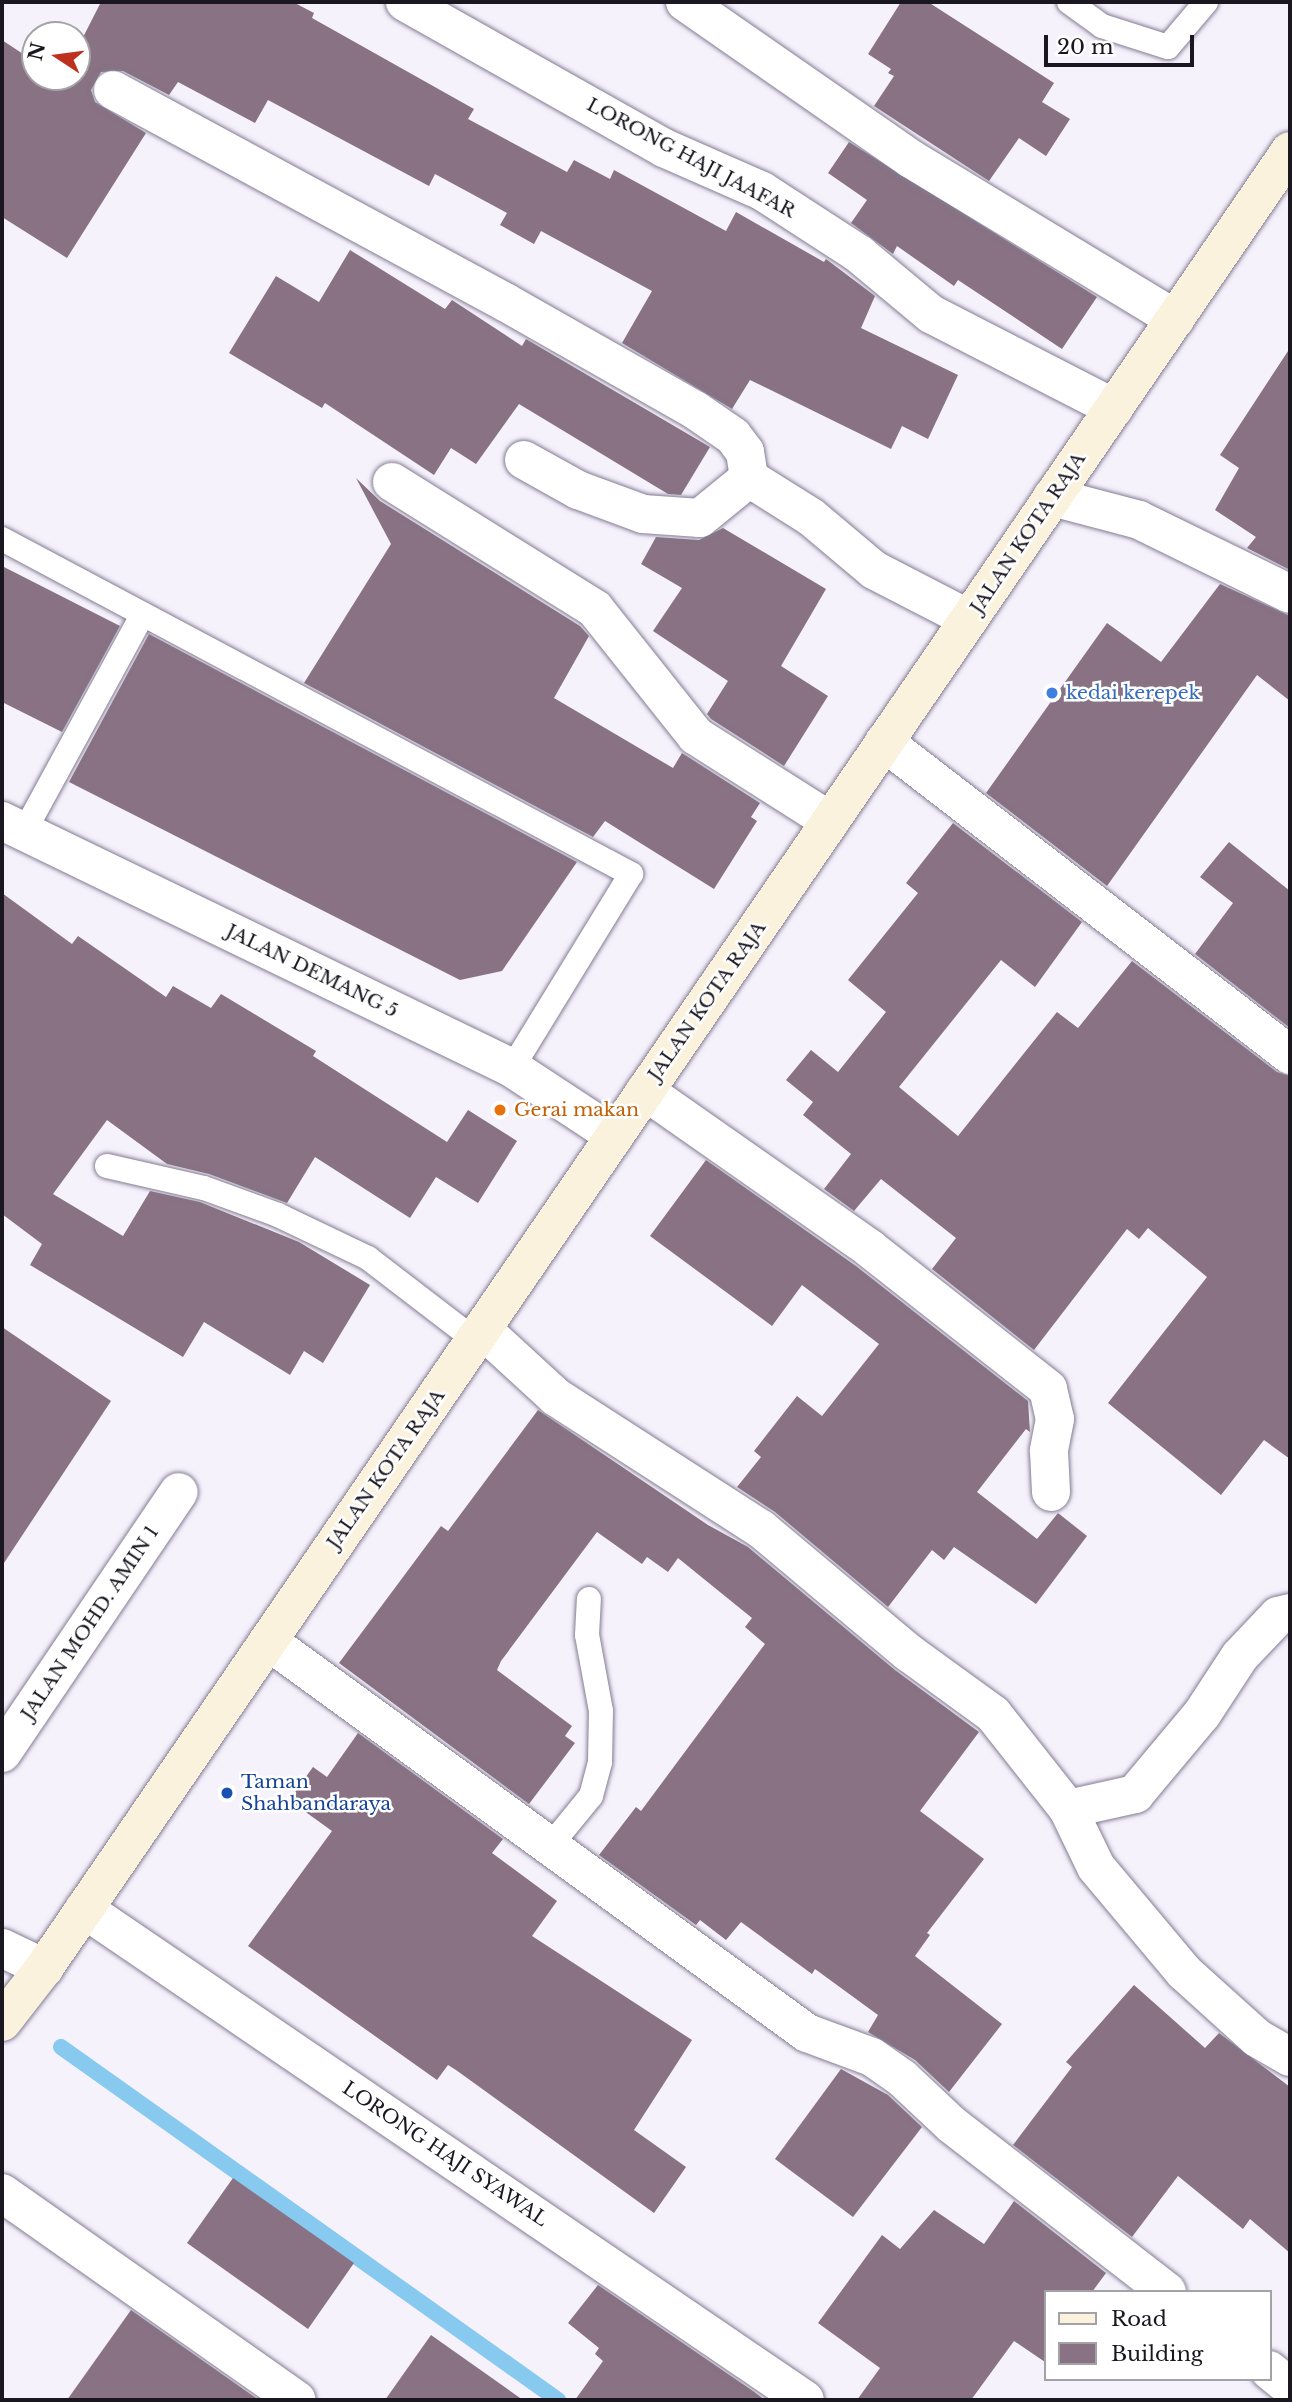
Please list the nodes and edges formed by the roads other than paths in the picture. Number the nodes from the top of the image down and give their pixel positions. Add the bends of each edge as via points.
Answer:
1 (405, 2) edge
2 (685, 2) edge
3 (1069, 2) edge
4 (1206, 2) edge
5 (113, 90) dead end
6 (1287, 161) edge
7 (1175, 319) junction
8 (1114, 408) junction
9 (524, 460) dead end
10 (749, 478) junction
11 (391, 482) dead end
12 (1052, 497) junction
13 (2, 538) edge
14 (1290, 594) edge
15 (144, 614) junction
16 (969, 619) junction
17 (884, 742) junction
18 (830, 821) junction
19 (13, 827) edge
20 (1290, 1055) edge
21 (512, 1068) junction
22 (645, 1091) junction
23 (615, 1136) junction
24 (107, 1166) dead end
25 (478, 1334) junction
26 (1051, 1492) dead end
27 (179, 1493) dead end
28 (590, 1599) dead end
29 (1290, 1613) edge
30 (268, 1641) junction
31 (2, 1753) edge
32 (1068, 1809) junction
33 (551, 1845) junction
34 (84, 1909) junction
35 (2, 1948) edge
36 (44, 1968) junction
37 (2, 2022) edge
38 (1290, 2057) edge
39 (2, 2193) edge
40 (1164, 2290) edge
41 (1271, 2372) edge
42 (1290, 2387) edge
43 (297, 2400) edge
44 (805, 2400) edge

1 - 8 street, LORONG HAJI JAAFAR via 664,148 762,191 859,254 930,314
2 - 7 street via 911,159
3 - 4 lane via 1102,26 1168,47
5 - 10 street via 505,302 695,411 733,436 745,452
6 - 7 main road, JALAN KOTA RAJA
7 - 8 main road, JALAN KOTA RAJA
8 - 12 main road, JALAN KOTA RAJA
9 - 10 street via 578,489 643,514 700,518
10 - 16 street via 810,517 874,570
11 - 18 street via 595,609 696,736
12 - 14 street via 1139,520
12 - 16 main road, JALAN KOTA RAJA
13 - 15 lane
15 - 19 lane
15 - 21 lane via 631,874
16 - 17 main road, JALAN KOTA RAJA
17 - 18 main road, JALAN KOTA RAJA
17 - 20 street
18 - 22 main road, JALAN KOTA RAJA
19 - 21 street, JALAN DEMANG 5
21 - 23 street, JALAN DEMANG 5
22 - 23 main road, JALAN KOTA RAJA
22 - 26 street via 869,1248 1048,1389 1055,1419 1049,1451
23 - 25 main road, JALAN KOTA RAJA
24 - 25 lane via 204,1188 278,1215 368,1258
25 - 30 main road, JALAN KOTA RAJA
25 - 32 street via 556,1397 761,1528 909,1653 993,1714
27 - 31 street, JALAN MOHD. AMIN 1
28 - 33 lane via 587,1635 601,1711 600,1762 591,1796
29 - 32 street via 1278,1616 1240,1656 1202,1714 1135,1794
30 - 33 street
30 - 34 main road, JALAN KOTA RAJA
32 - 38 street via 1096,1867 1184,1972 1257,2038
33 - 40 street via 807,2033 872,2057 902,2078 952,2125
34 - 36 main road, JALAN KOTA RAJA
34 - 44 street, LORONG HAJI SYAWAL
35 - 36 street
36 - 37 main road, JALAN KOTA RAJA
39 - 43 street
41 - 42 street

